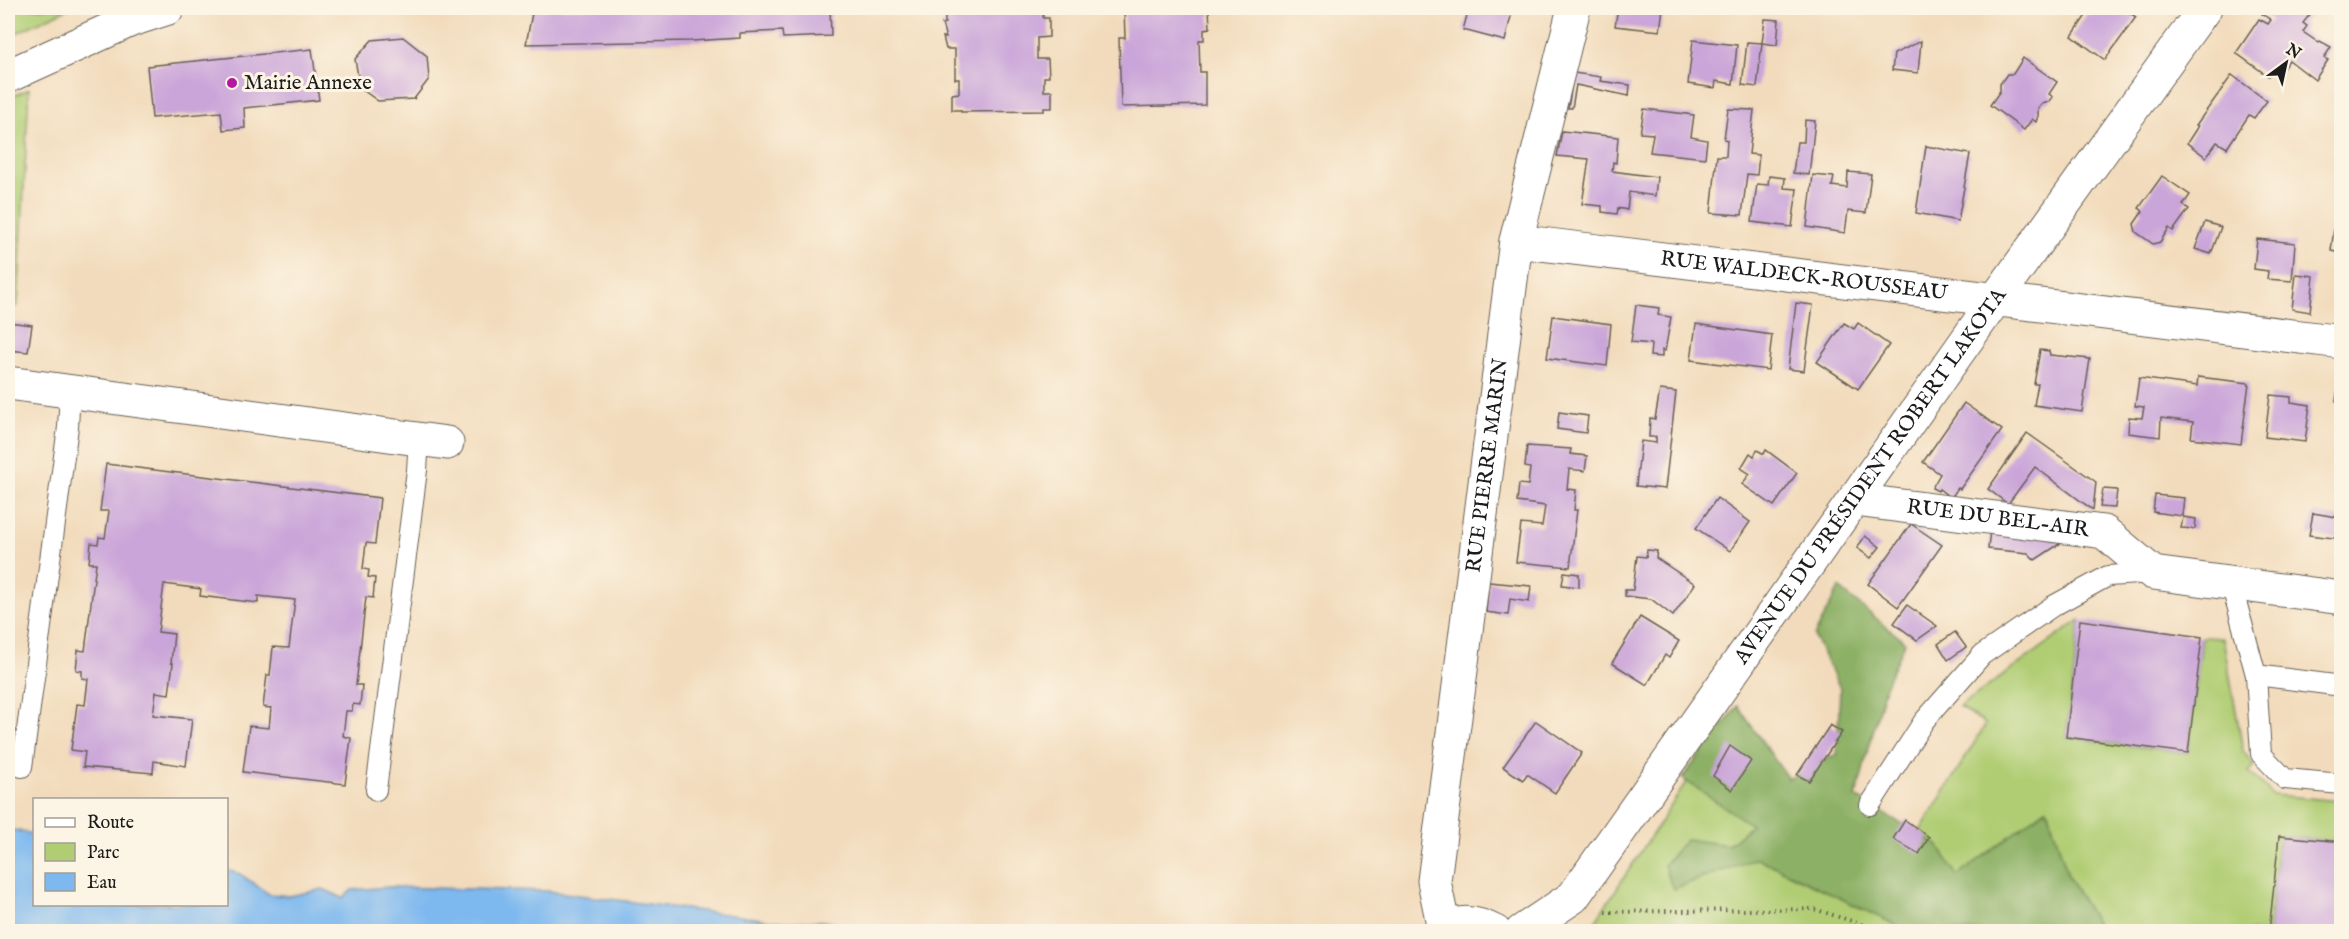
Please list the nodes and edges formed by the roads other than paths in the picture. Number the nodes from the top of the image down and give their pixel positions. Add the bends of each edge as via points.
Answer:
1 (168, 8) edge
2 (1574, 8) edge
3 (2205, 8) edge
4 (8, 76) edge
5 (1516, 241) junction
6 (1995, 300) junction
7 (2342, 342) edge
8 (8, 383) edge
9 (70, 392) junction
10 (433, 441) joint
11 (1855, 500) junction
12 (2153, 573) junction
13 (2231, 583) junction
14 (2342, 598) edge
15 (2256, 675) junction
16 (2342, 686) edge
17 (22, 767) dead end
18 (2342, 784) edge
19 (376, 790) dead end
20 (1870, 805) dead end
21 (1442, 930) edge
22 (1494, 932) edge
23 (1521, 932) edge

1 - 4 street via 131,20
2 - 5 street, RUE PIERRE MARIN
3 - 6 street, AVENUE DU PRÉSIDENT ROBERT LAKOTA
5 - 6 street, RUE WALDECK-ROUSSEAU
5 - 21 street, RUE PIERRE MARIN via 1434,881
6 - 7 street, RUE WALDECK-ROUSSEAU
6 - 11 street, AVENUE DU PRÉSIDENT ROBERT LAKOTA
8 - 9 street
9 - 10 street
9 - 17 lane
10 - 19 lane via 417,470
11 - 12 street, RUE DU BEL-AIR via 2104,532
11 - 23 street, AVENUE DU PRÉSIDENT ROBERT LAKOTA via 1573,897
12 - 13 street
12 - 20 lane via 2108,576 2053,606 1982,655 1924,721
13 - 14 street
13 - 15 lane
15 - 16 lane
15 - 18 lane via 2261,754 2285,779
21 - 22 street via 1470,923

